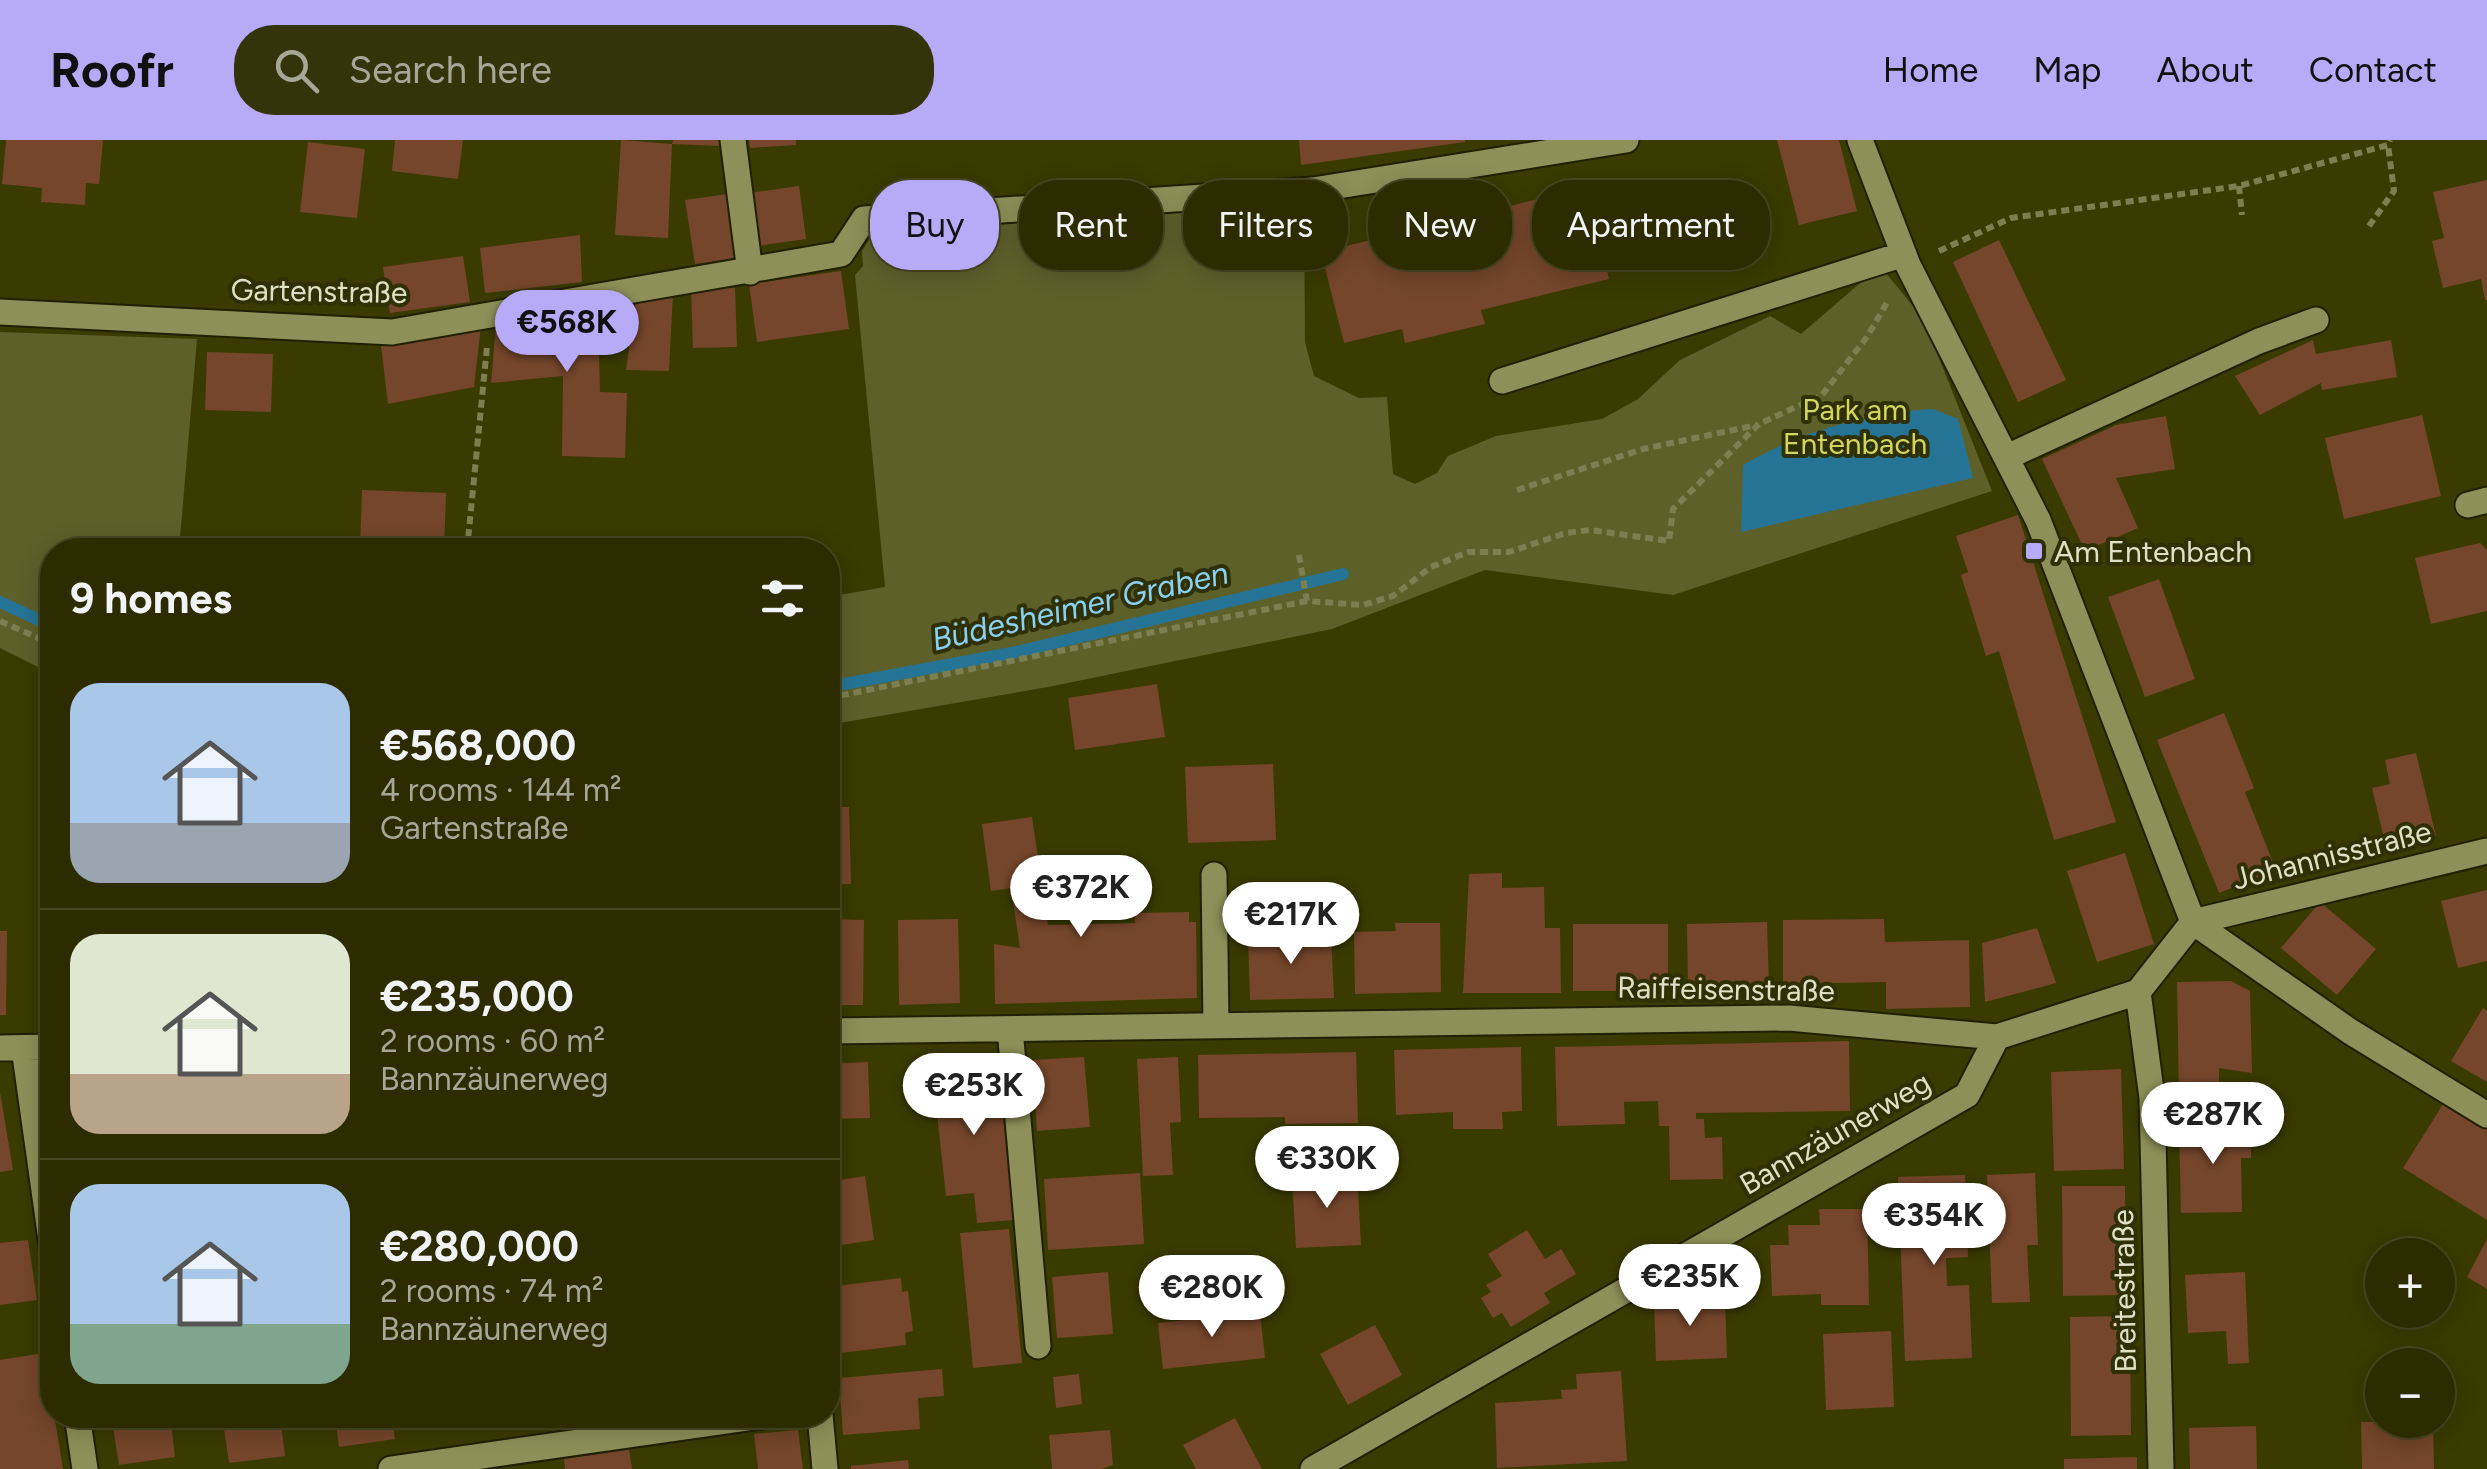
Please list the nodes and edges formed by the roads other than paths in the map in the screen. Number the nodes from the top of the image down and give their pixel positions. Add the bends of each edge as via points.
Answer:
1 (733, 140) edge
2 (1626, 140) edge
3 (1860, 140) edge
4 (1906, 260) junction
5 (750, 272) junction
6 (0, 312) edge
7 (2316, 320) dead end
8 (1502, 381) dead end
9 (2007, 458) junction
10 (2487, 851) edge
11 (1214, 876) dead end
12 (2193, 922) junction
13 (2138, 992) junction
14 (1216, 1026) junction
15 (1010, 1029) junction
16 (840, 1031) edge
17 (1997, 1037) junction
18 (40, 1047) edge
19 (12, 1048) edge
20 (2487, 1115) edge
21 (40, 1187) edge
22 (1038, 1346) dead end
23 (79, 1428) edge
24 (677, 1428) edge
25 (821, 1428) edge
26 (84, 1469) edge
27 (392, 1469) edge
28 (825, 1469) edge
29 (1313, 1469) edge
30 (2161, 1469) edge

1 - 5 street
2 - 5 street, Gartenstraße via 1312,190 864,220 842,254
3 - 4 street
4 - 8 street
4 - 9 street
5 - 6 street, Gartenstraße via 392,332
7 - 9 street via 2258,340
9 - 12 street via 2038,520
10 - 12 street, Johannisstraße
11 - 14 street
12 - 13 street
12 - 20 street via 2350,1032
13 - 17 street, Raiffeisenstraße
13 - 30 street, Breitestraße via 2152,1098
14 - 15 street, Raiffeisenstraße
14 - 17 street, Raiffeisenstraße via 1789,1018
15 - 16 street, Raiffeisenstraße
15 - 22 street
17 - 29 street, Bannzäunerweg via 1967,1095
18 - 19 street
19 - 21 street
23 - 26 street
24 - 27 street
25 - 28 street

